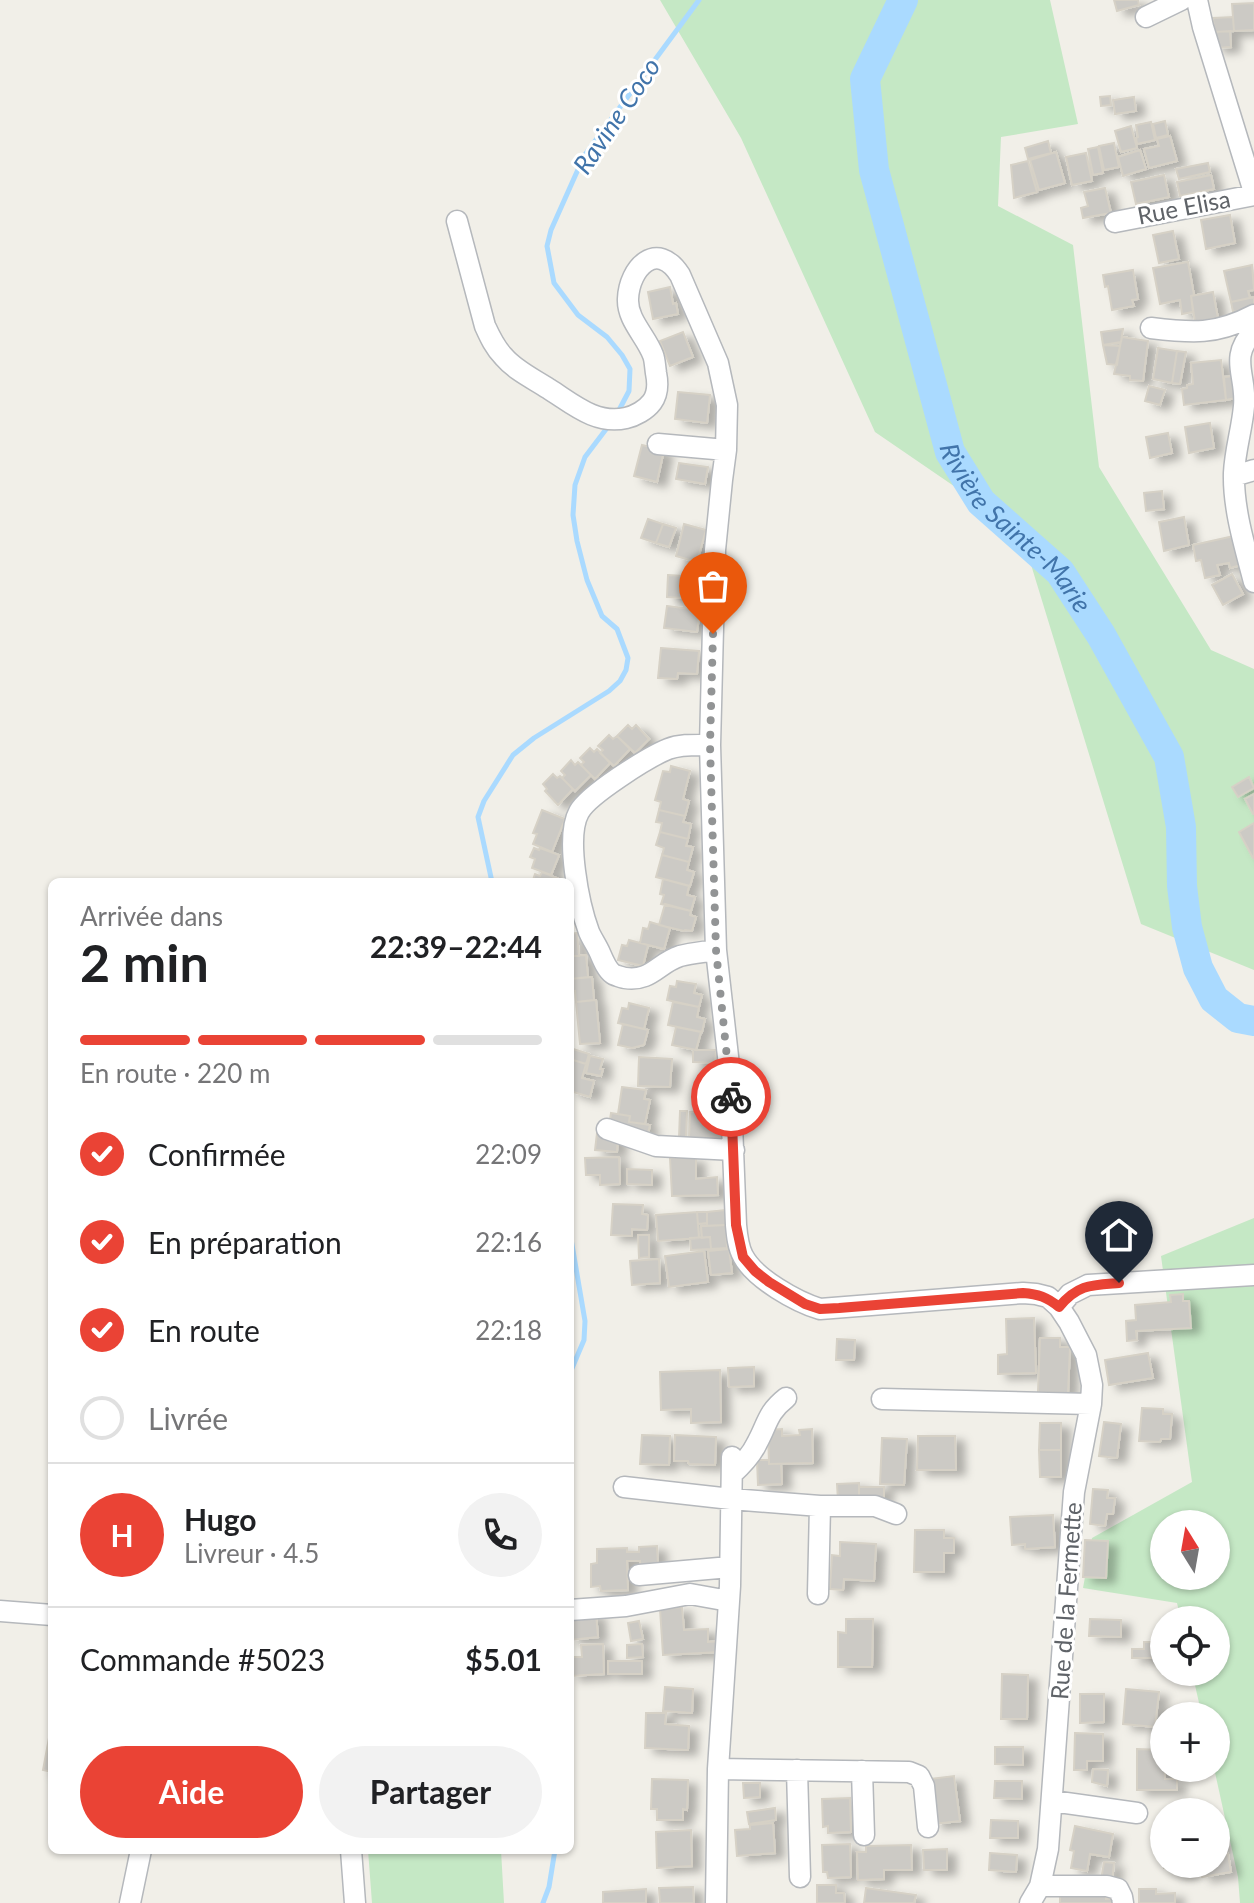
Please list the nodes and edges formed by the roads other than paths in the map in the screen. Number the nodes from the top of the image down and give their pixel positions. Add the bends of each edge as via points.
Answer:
1 (1181, 0) edge
2 (1197, 0) edge
3 (1146, 17) dead end
4 (1249, 161) edge
5 (1254, 193) edge
6 (457, 221) dead end
7 (1115, 222) dead end
8 (1254, 315) edge
9 (1151, 328) dead end
10 (1254, 331) edge
11 (658, 444) dead end
12 (726, 450) junction
13 (1244, 473) edge
14 (1254, 582) edge
15 (710, 745) junction
16 (716, 950) junction
17 (607, 1129) dead end
18 (734, 1150) junction
19 (1254, 1275) edge
20 (1059, 1307) junction
21 (786, 1398) dead end
22 (882, 1399) dead end
23 (1091, 1404) junction
24 (624, 1487) dead end
25 (731, 1499) junction
26 (820, 1506) junction
27 (896, 1514) dead end
28 (730, 1567) junction
29 (639, 1575) dead end
30 (818, 1594) dead end
31 (729, 1601) junction
32 (574, 1610) edge
33 (0, 1611) edge
34 (48, 1615) edge
35 (718, 1769) junction
36 (797, 1770) junction
37 (862, 1771) junction
38 (1052, 1801) junction
39 (1137, 1813) dead end
40 (928, 1827) dead end
41 (864, 1835) dead end
42 (140, 1854) edge
43 (351, 1854) edge
44 (800, 1877) dead end
45 (1035, 1894) edge
46 (130, 1903) edge
47 (355, 1903) edge
48 (716, 1903) edge
49 (1123, 1903) edge

1 - 3 street
2 - 4 street, Rue Elisa
4 - 5 street, Rue Elisa
5 - 7 street, Rue Elisa
6 - 12 street via 485,326 501,355 593,417 616,420 636,415 657,393 653,357 628,307 629,288 644,262 656,257 673,264 718,363 727,405
8 - 9 street via 1205,332
10 - 13 street via 1240,352 1245,403 1236,445
11 - 12 street
12 - 15 street via 715,550
13 - 14 street via 1236,497
15 - 16 street
15 - 16 street via 669,748 598,792 578,813 573,847 589,932 613,974 641,978 678,957
16 - 18 street
17 - 18 street via 656,1146
18 - 20 street via 736,1225 743,1257 769,1282 805,1304 820,1309 1023,1293 1048,1297
19 - 20 street via 1088,1285
20 - 23 street, Rue de la Fermette via 1086,1355
21 - 25 street via 768,1417 750,1456 732,1466
22 - 23 street
23 - 38 street, Rue de la Fermette via 1074,1492
24 - 25 street
25 - 26 street
25 - 28 street
26 - 27 street via 875,1506
26 - 30 street
28 - 29 street
28 - 31 street
31 - 32 street via 690,1594
31 - 35 street
33 - 34 street
35 - 36 street
35 - 48 street
36 - 37 street
36 - 44 street
37 - 40 street via 919,1776
37 - 41 street
38 - 39 street
38 - 45 street, Rue de la Fermette via 1048,1849
42 - 46 street
43 - 47 street
45 - 49 street, Rue de la Fermette via 1107,1886 1118,1889

